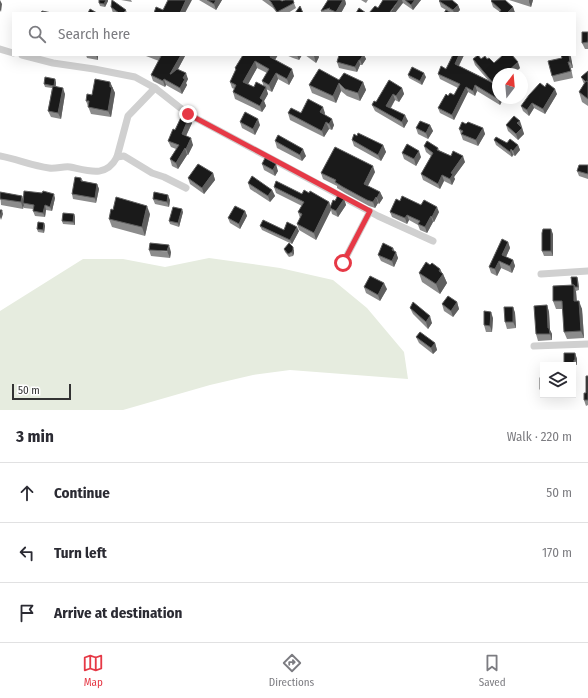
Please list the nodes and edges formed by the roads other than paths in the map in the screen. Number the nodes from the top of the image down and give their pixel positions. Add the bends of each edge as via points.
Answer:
1 (0, 49) edge
2 (12, 53) edge
3 (26, 56) edge
4 (155, 88) junction
5 (0, 156) edge
6 (117, 157) junction
7 (186, 188) dead end
8 (370, 211) junction
9 (433, 241) dead end
10 (343, 263) dead end
11 (588, 271) edge
12 (541, 274) dead end
13 (588, 344) edge
14 (534, 346) dead end

1 - 2 street
3 - 4 street via 135,77
4 - 6 street via 128,116
4 - 8 street via 188,114
5 - 6 street via 48,168 68,167 98,172 109,167
6 - 7 street via 124,156 152,173
8 - 9 street
8 - 10 street
11 - 12 street
13 - 14 street

